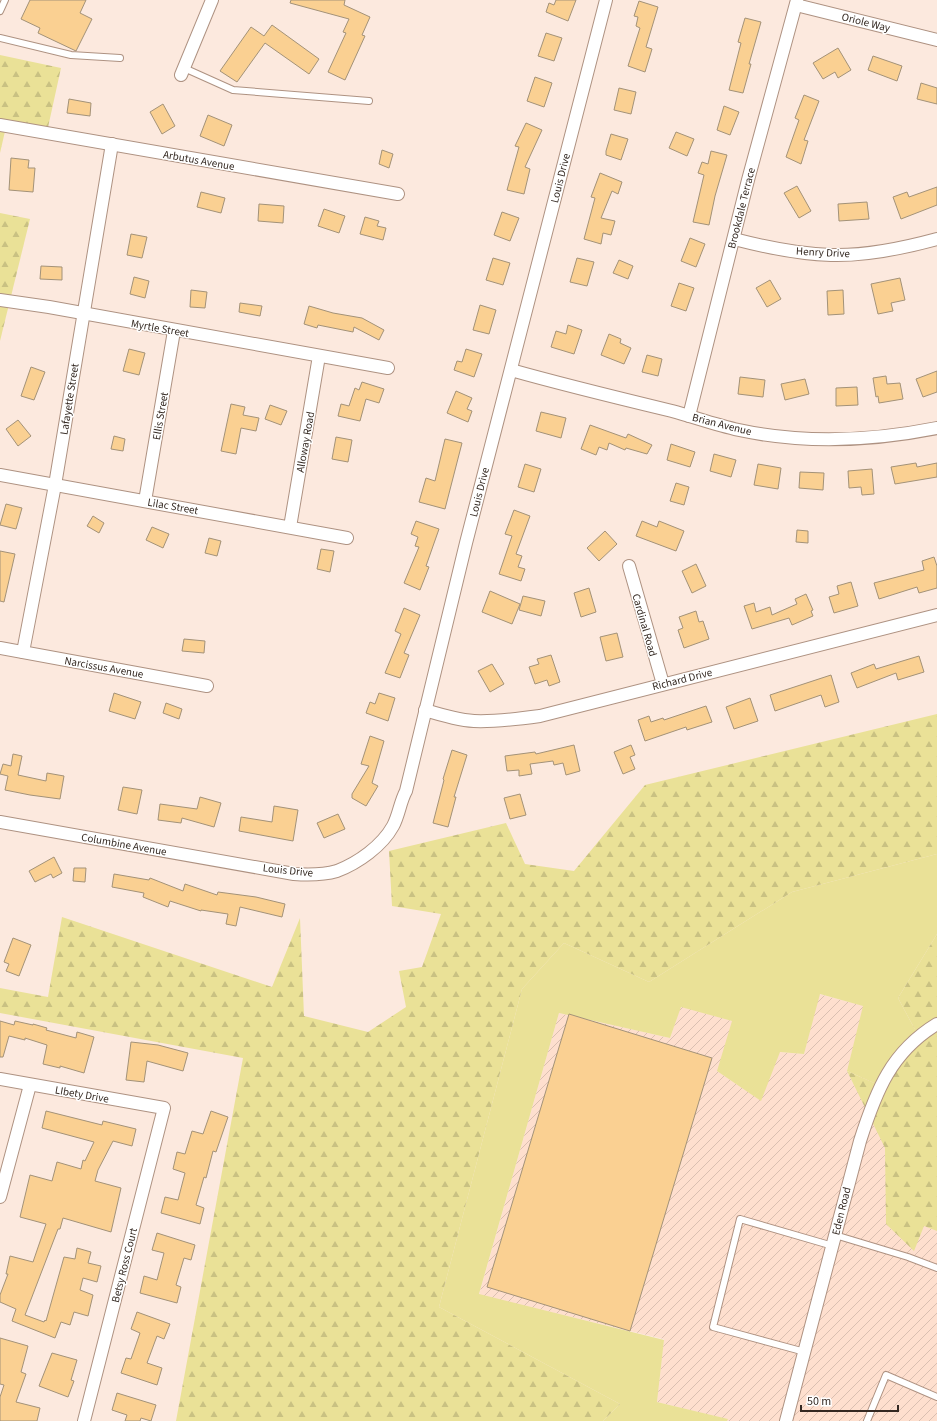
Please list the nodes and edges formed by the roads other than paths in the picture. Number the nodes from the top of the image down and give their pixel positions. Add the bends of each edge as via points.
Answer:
1 (5, 0) edge
2 (212, 0) edge
3 (606, 0) edge
4 (796, 2) edge
5 (0, 11) edge
6 (0, 38) edge
7 (937, 40) edge
8 (120, 58) dead end
9 (183, 72) joint
10 (369, 102) dead end
11 (0, 125) edge
12 (112, 144) junction
13 (398, 194) dead end
14 (734, 239) junction
15 (937, 239) edge
16 (0, 300) edge
17 (84, 314) junction
18 (174, 331) junction
19 (319, 356) junction
20 (388, 368) dead end
21 (510, 370) junction
22 (689, 416) junction
23 (937, 428) edge
24 (0, 475) edge
25 (55, 485) junction
26 (145, 501) junction
27 (290, 527) junction
28 (346, 538) dead end
29 (629, 566) dead end
30 (937, 615) edge
31 (0, 648) edge
32 (23, 652) junction
33 (663, 684) junction
34 (208, 686) dead end
35 (425, 710) junction
36 (0, 822) edge
37 (249, 866) joint
38 (937, 1024) edge
39 (0, 1079) edge
40 (30, 1085) junction
41 (164, 1108) joint
42 (0, 1197) edge
43 (834, 1241) junction
44 (937, 1268) edge
45 (805, 1352) junction
46 (937, 1397) edge
47 (84, 1421) edge
48 (786, 1421) edge
49 (866, 1421) edge

1 - 5 lane
2 - 9 street
3 - 21 street, Louis Drive
4 - 7 street, Oriole Way
4 - 14 street, Brookdale Terrace
6 - 8 lane via 71,55
9 - 10 lane via 233,90
11 - 12 street, Arbutus Avenue
12 - 13 street, Arbutus Avenue
12 - 17 street, Lafayette Street
14 - 15 street, Henry Drive via 796,252 831,255 867,253
14 - 22 street, Brookdale Terrace
16 - 17 street, Myrtle Street
17 - 18 street, Myrtle Street
17 - 25 street, Lafayette Street
18 - 19 street, Myrtle Street
18 - 26 street, Ellis Street
19 - 20 street, Myrtle Street
19 - 27 street, Alloway Road
21 - 22 street, Brian Avenue
21 - 35 street, Louis Drive
22 - 23 street, Brian Avenue via 739,430 834,440 883,437
24 - 25 street, Lilac Street
25 - 26 street, Lilac Street
25 - 32 street, Lafayette Street
26 - 27 street, Lilac Street
27 - 28 street, Lilac Street
29 - 33 street, Cardinal Road
30 - 33 street, Richard Drive
31 - 32 street, Narcissus Avenue
32 - 34 street, Narcissus Avenue
33 - 35 street, Richard Drive via 540,716 500,721 473,721
35 - 37 street, Louis Drive via 406,791 393,826 374,849 336,871 312,875
36 - 37 street, Columbine Avenue
38 - 43 street, Eden Road via 902,1053 878,1091 860,1141
39 - 40 street, LIbety Drive
40 - 41 street, LIbety Drive
40 - 42 street
41 - 47 street, Betsy Ross Court
43 - 44 lane via 908,1257
43 - 45 street, Eden Road
43 - 45 lane via 740,1219 713,1327
45 - 48 street, Eden Road
46 - 49 lane via 886,1375

